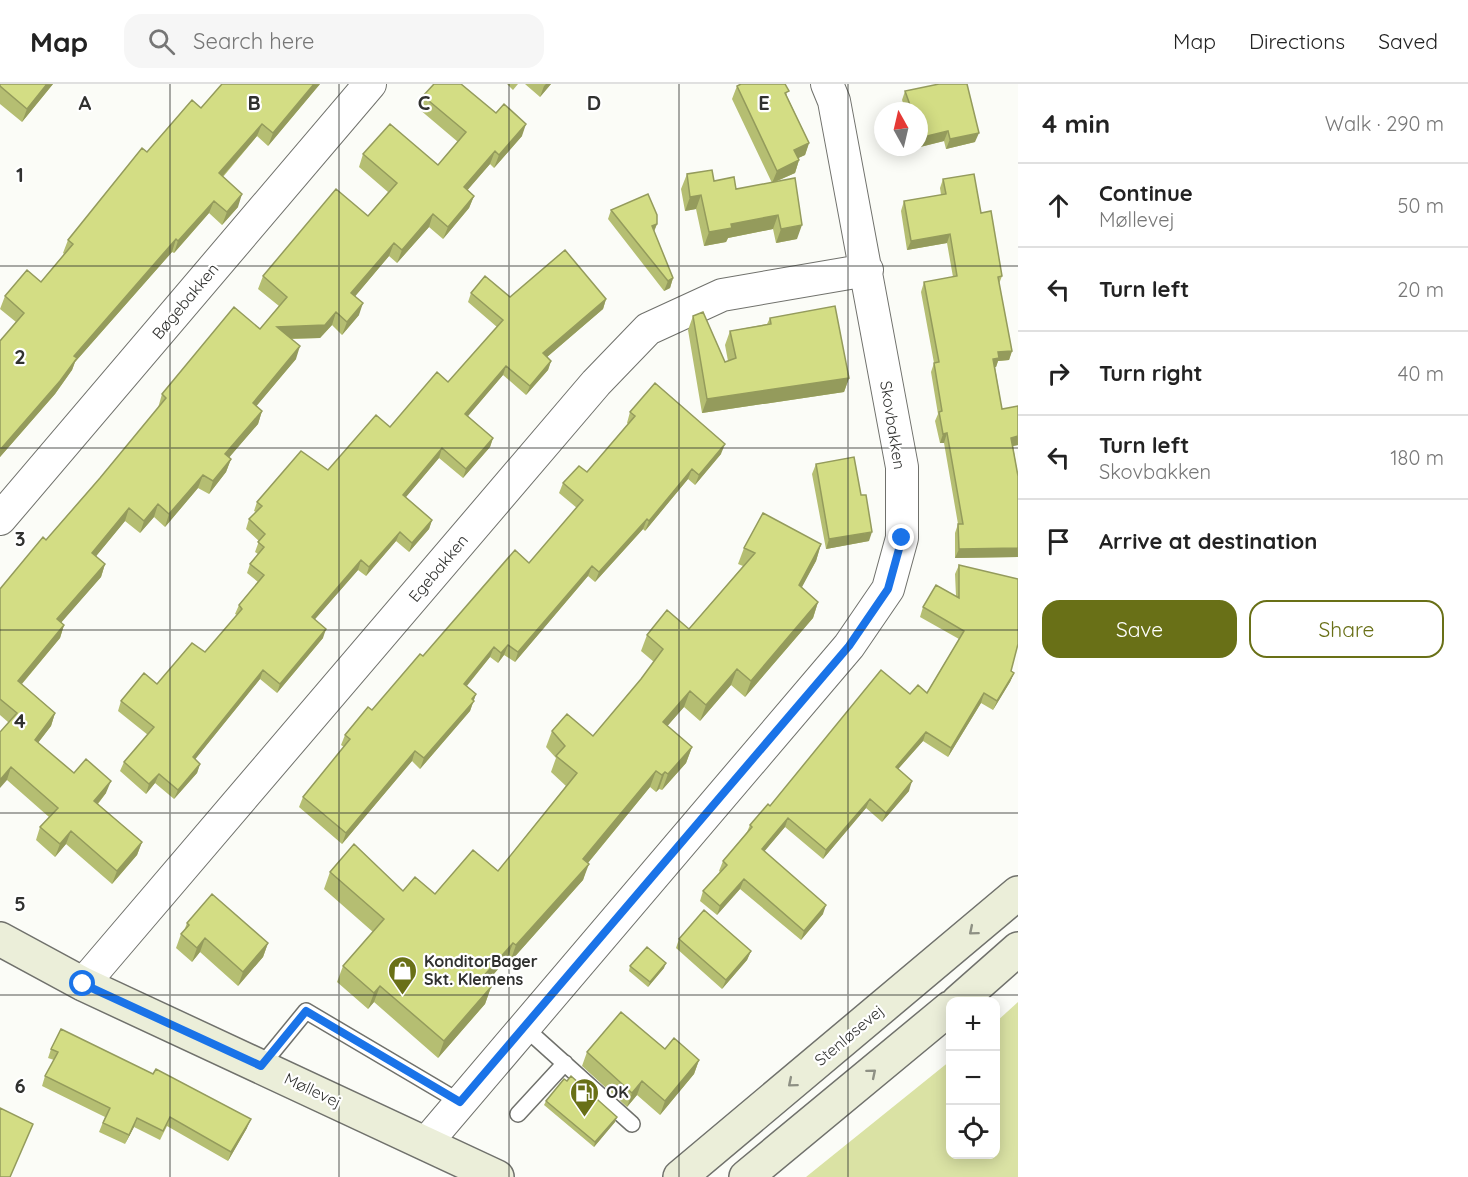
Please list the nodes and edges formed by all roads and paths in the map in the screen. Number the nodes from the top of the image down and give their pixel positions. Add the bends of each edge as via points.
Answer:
1 (370, 84) edge
2 (827, 84) edge
3 (867, 270) junction
4 (0, 519) edge
5 (1018, 893) edge
6 (0, 939) edge
7 (1018, 949) edge
8 (83, 984) junction
9 (964, 997) edge
10 (946, 1012) edge
11 (524, 1027) junction
12 (565, 1063) junction
13 (261, 1066) junction
14 (460, 1102) junction
15 (518, 1114) dead end
16 (632, 1124) dead end
17 (426, 1143) junction
18 (497, 1177) edge
19 (680, 1177) edge
20 (746, 1177) edge

1 - 4 street, Bøgebakken
2 - 3 street, Skovbakken via 834,101
3 - 8 street, Egebakken via 722,295 648,328 596,383
3 - 11 street, Skovbakken via 902,466 902,538 888,589 849,646
5 -> 19 street, Stenløsevej
6 - 8 street, Møllevej
7 - 9 street
8 - 13 street, Møllevej
20 -> 10 street
11 - 12 lane
11 - 14 street, Skovbakken
12 - 15 lane
12 - 16 lane
13 - 14 lane via 306,1011
13 - 17 street, Møllevej
14 - 17 street, Skovbakken
17 - 18 street, Møllevej

